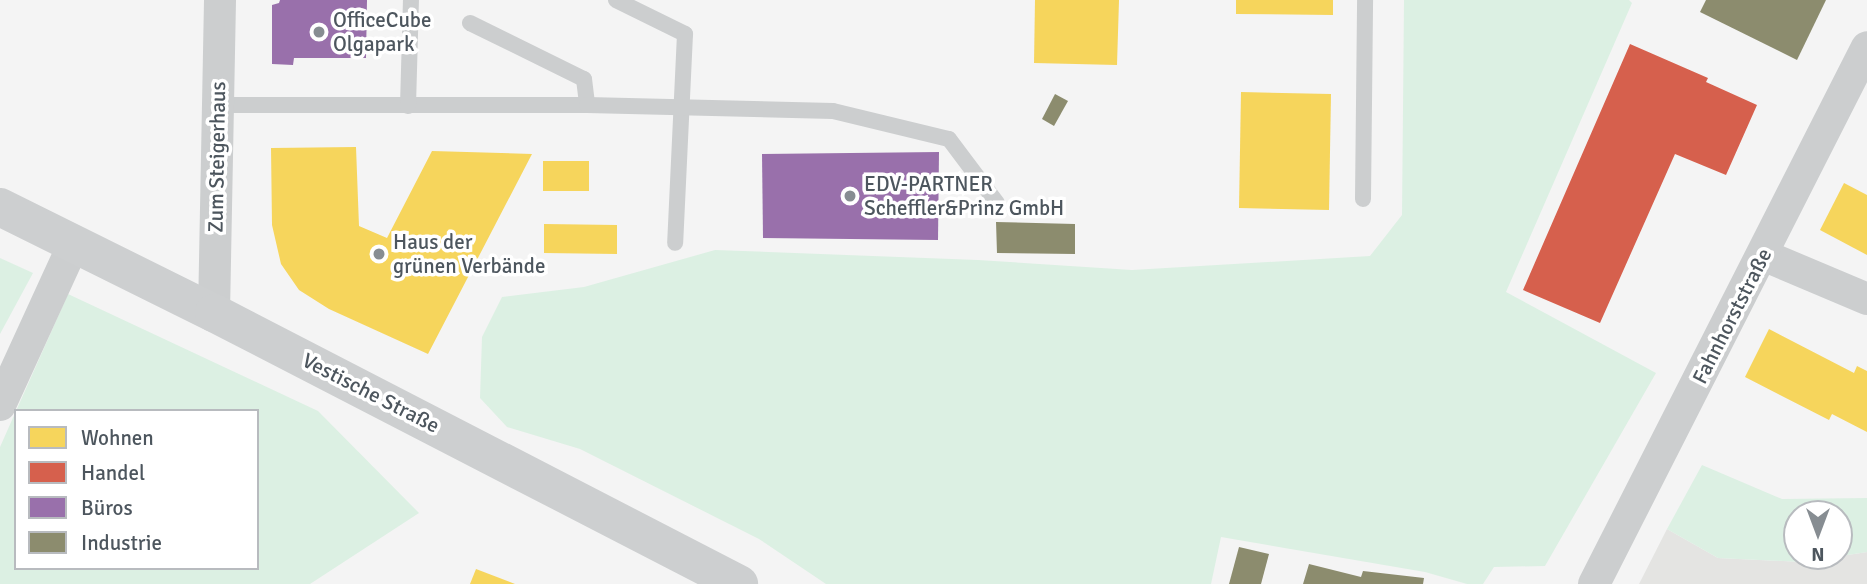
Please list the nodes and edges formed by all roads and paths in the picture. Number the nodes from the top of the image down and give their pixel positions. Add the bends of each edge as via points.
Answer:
1 (220, 0) edge
2 (411, 0) edge
3 (615, 0) edge
4 (1365, 0) edge
5 (470, 23) dead end
6 (1867, 47) edge
7 (217, 105) junction
8 (587, 105) junction
9 (408, 106) junction
10 (684, 107) junction
11 (1363, 199) dead end
12 (997, 203) dead end
13 (0, 207) edge
14 (74, 243) junction
15 (675, 243) dead end
16 (1763, 255) junction
17 (1867, 299) edge
18 (214, 313) junction
19 (0, 405) edge
20 (739, 584) edge
21 (1594, 584) edge

1 - 7 street, Zum Steigerhaus
2 - 9 lane
3 - 10 lane via 685,34
4 - 11 lane
5 - 8 lane via 584,79
6 - 16 street, Fahnhorststraße
7 - 9 lane
7 - 18 street, Zum Steigerhaus
8 - 9 lane
8 - 10 lane
10 - 12 lane via 833,111 948,139
10 - 15 lane
13 - 14 street, Vestische Straße
14 - 18 street, Vestische Straße
14 - 19 street
16 - 17 street
16 - 21 street, Fahnhorststraße
18 - 20 street, Vestische Straße

